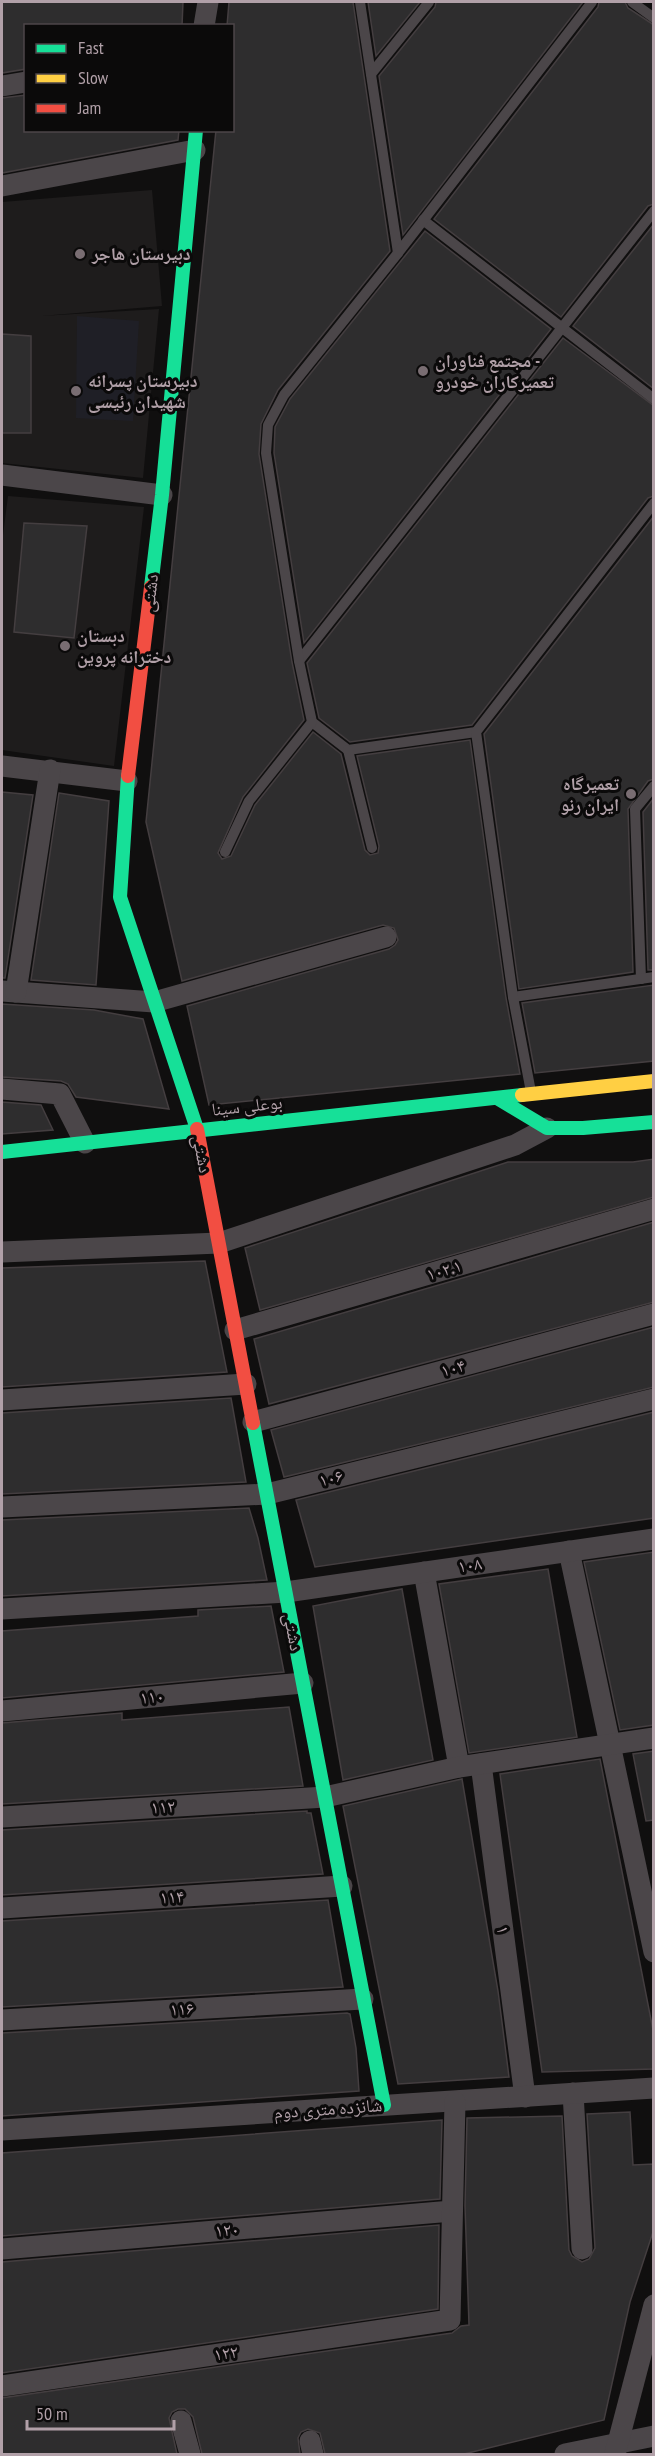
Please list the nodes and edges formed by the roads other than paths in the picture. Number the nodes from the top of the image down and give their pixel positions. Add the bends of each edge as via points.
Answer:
1 (208, 2) edge
2 (360, 2) edge
3 (429, 2) edge
4 (592, 2) edge
5 (632, 2) edge
6 (654, 18) edge
7 (204, 24) edge
8 (371, 74) junction
9 (24, 82) edge
10 (2, 86) edge
11 (196, 140) edge
12 (2, 186) edge
13 (654, 211) edge
14 (423, 220) junction
15 (398, 253) junction
16 (562, 327) junction
17 (654, 399) edge
18 (2, 475) edge
19 (162, 495) junction
20 (654, 502) edge
21 (299, 661) junction
22 (312, 722) junction
23 (476, 732) junction
24 (348, 750) junction
25 (2, 766) edge
26 (50, 770) junction
27 (127, 782) junction
28 (654, 786) edge
29 (372, 848) dead end
30 (225, 852) dead end
31 (386, 937) dead end
32 (654, 977) edge
33 (641, 979) junction
34 (9, 991) edge
35 (513, 997) junction
36 (154, 1002) junction
37 (654, 1081) edge
38 (2, 1089) edge
39 (497, 1098) junction
40 (538, 1109) junction
41 (654, 1122) edge
42 (197, 1130) junction
43 (85, 1143) junction
44 (2, 1152) edge
45 (654, 1209) edge
46 (219, 1243) junction
47 (2, 1252) edge
48 (654, 1314) edge
49 (235, 1330) junction
50 (246, 1384) junction
51 (654, 1399) edge
52 (2, 1400) edge
53 (253, 1422) junction
54 (267, 1494) junction
55 (2, 1507) edge
56 (654, 1539) edge
57 (568, 1551) junction
58 (424, 1572) junction
59 (286, 1592) junction
60 (2, 1608) edge
61 (303, 1683) junction
62 (2, 1711) edge
63 (654, 1738) edge
64 (609, 1744) junction
65 (481, 1764) junction
66 (459, 1767) junction
67 (325, 1797) junction
68 (2, 1817) edge
69 (342, 1886) junction
70 (2, 1908) edge
71 (654, 1952) edge
72 (363, 1999) junction
73 (2, 2020) edge
74 (654, 2088) edge
75 (573, 2094) junction
76 (525, 2097) junction
77 (455, 2102) junction
78 (384, 2105) junction
79 (2, 2130) edge
80 (452, 2211) junction
81 (2, 2249) edge
82 (582, 2249) dead end
83 (654, 2305) edge
84 (2, 2386) edge
85 (181, 2421) dead end
86 (654, 2436) edge
87 (654, 2443) edge
88 (616, 2450) edge
89 (190, 2454) edge
90 (565, 2454) edge

1 - 7 street
2 - 8 lane
3 - 8 lane
4 - 14 lane
5 - 6 lane
8 - 15 lane
9 - 10 street
11 - 12 street
11 - 19 street, دشتی
13 - 16 lane
14 - 15 lane
14 - 16 lane
15 - 21 lane via 284,395 268,425 266,453
16 - 17 lane
16 - 21 lane
18 - 19 street
19 - 27 street, دشتی
20 - 23 lane
21 - 22 lane
22 - 24 lane
22 - 30 lane via 249,801
23 - 24 lane
23 - 35 lane
24 - 29 lane
25 - 26 street
26 - 27 street
26 - 34 street
27 - 36 street, دشتی via 120,897
28 - 33 lane via 635,809
31 - 36 street
32 - 33 lane
33 - 35 lane
34 - 36 street
35 - 40 lane
36 - 42 street, دشتی
37 - 40 street, بوعلی سینا
38 - 43 street via 60,1094
39 - 40 street, بوعلی سینا
39 - 40 street
39 - 42 street, بوعلی سینا
40 - 41 street, بوعلی سینا via 583,1128
40 - 46 street via 515,1144
42 - 43 street, بوعلی سینا
42 - 46 street, دشتی
43 - 44 street, بوعلی سینا
45 - 49 street, ۱۰۲.۱
46 - 47 street
46 - 49 street, دشتی
48 - 53 street, ۱۰۴
49 - 50 street, دشتی
50 - 52 street
50 - 53 street, دشتی
51 - 54 street, ۱۰۶
53 - 54 street, دشتی
54 - 55 street, ۱۰۶
54 - 59 street, دشتی
56 - 57 street, ۱۰۸
57 - 58 street, ۱۰۸
57 - 64 street
58 - 59 street, ۱۰۸
58 - 66 street
59 - 60 street, ۱۰۸
59 - 61 street, دشتی
61 - 62 street, ۱۱۰
61 - 67 street, دشتی
63 - 64 street, ۱۱۲
64 - 65 street, ۱۱۲
64 - 71 street
65 - 66 street, ۱۱۲
65 - 76 street, ۱
66 - 67 street, ۱۱۲
67 - 68 street, ۱۱۲
67 - 69 street, دشتی
69 - 70 street, ۱۱۴
69 - 72 street, دشتی
72 - 73 street, ۱۱۶
72 - 78 street, دشتی
74 - 75 street, شانزده متری دوم
75 - 76 street, شانزده متری دوم
75 - 82 street
76 - 77 street, شانزده متری دوم
77 - 78 street, شانزده متری دوم
77 - 80 street
78 - 79 street, شانزده متری دوم
80 - 81 street, ۱۲۰
80 - 84 street, ۱۲۲ via 450,2320
83 - 88 street
85 - 89 street
86 - 88 street
87 - 88 street
88 - 90 street

